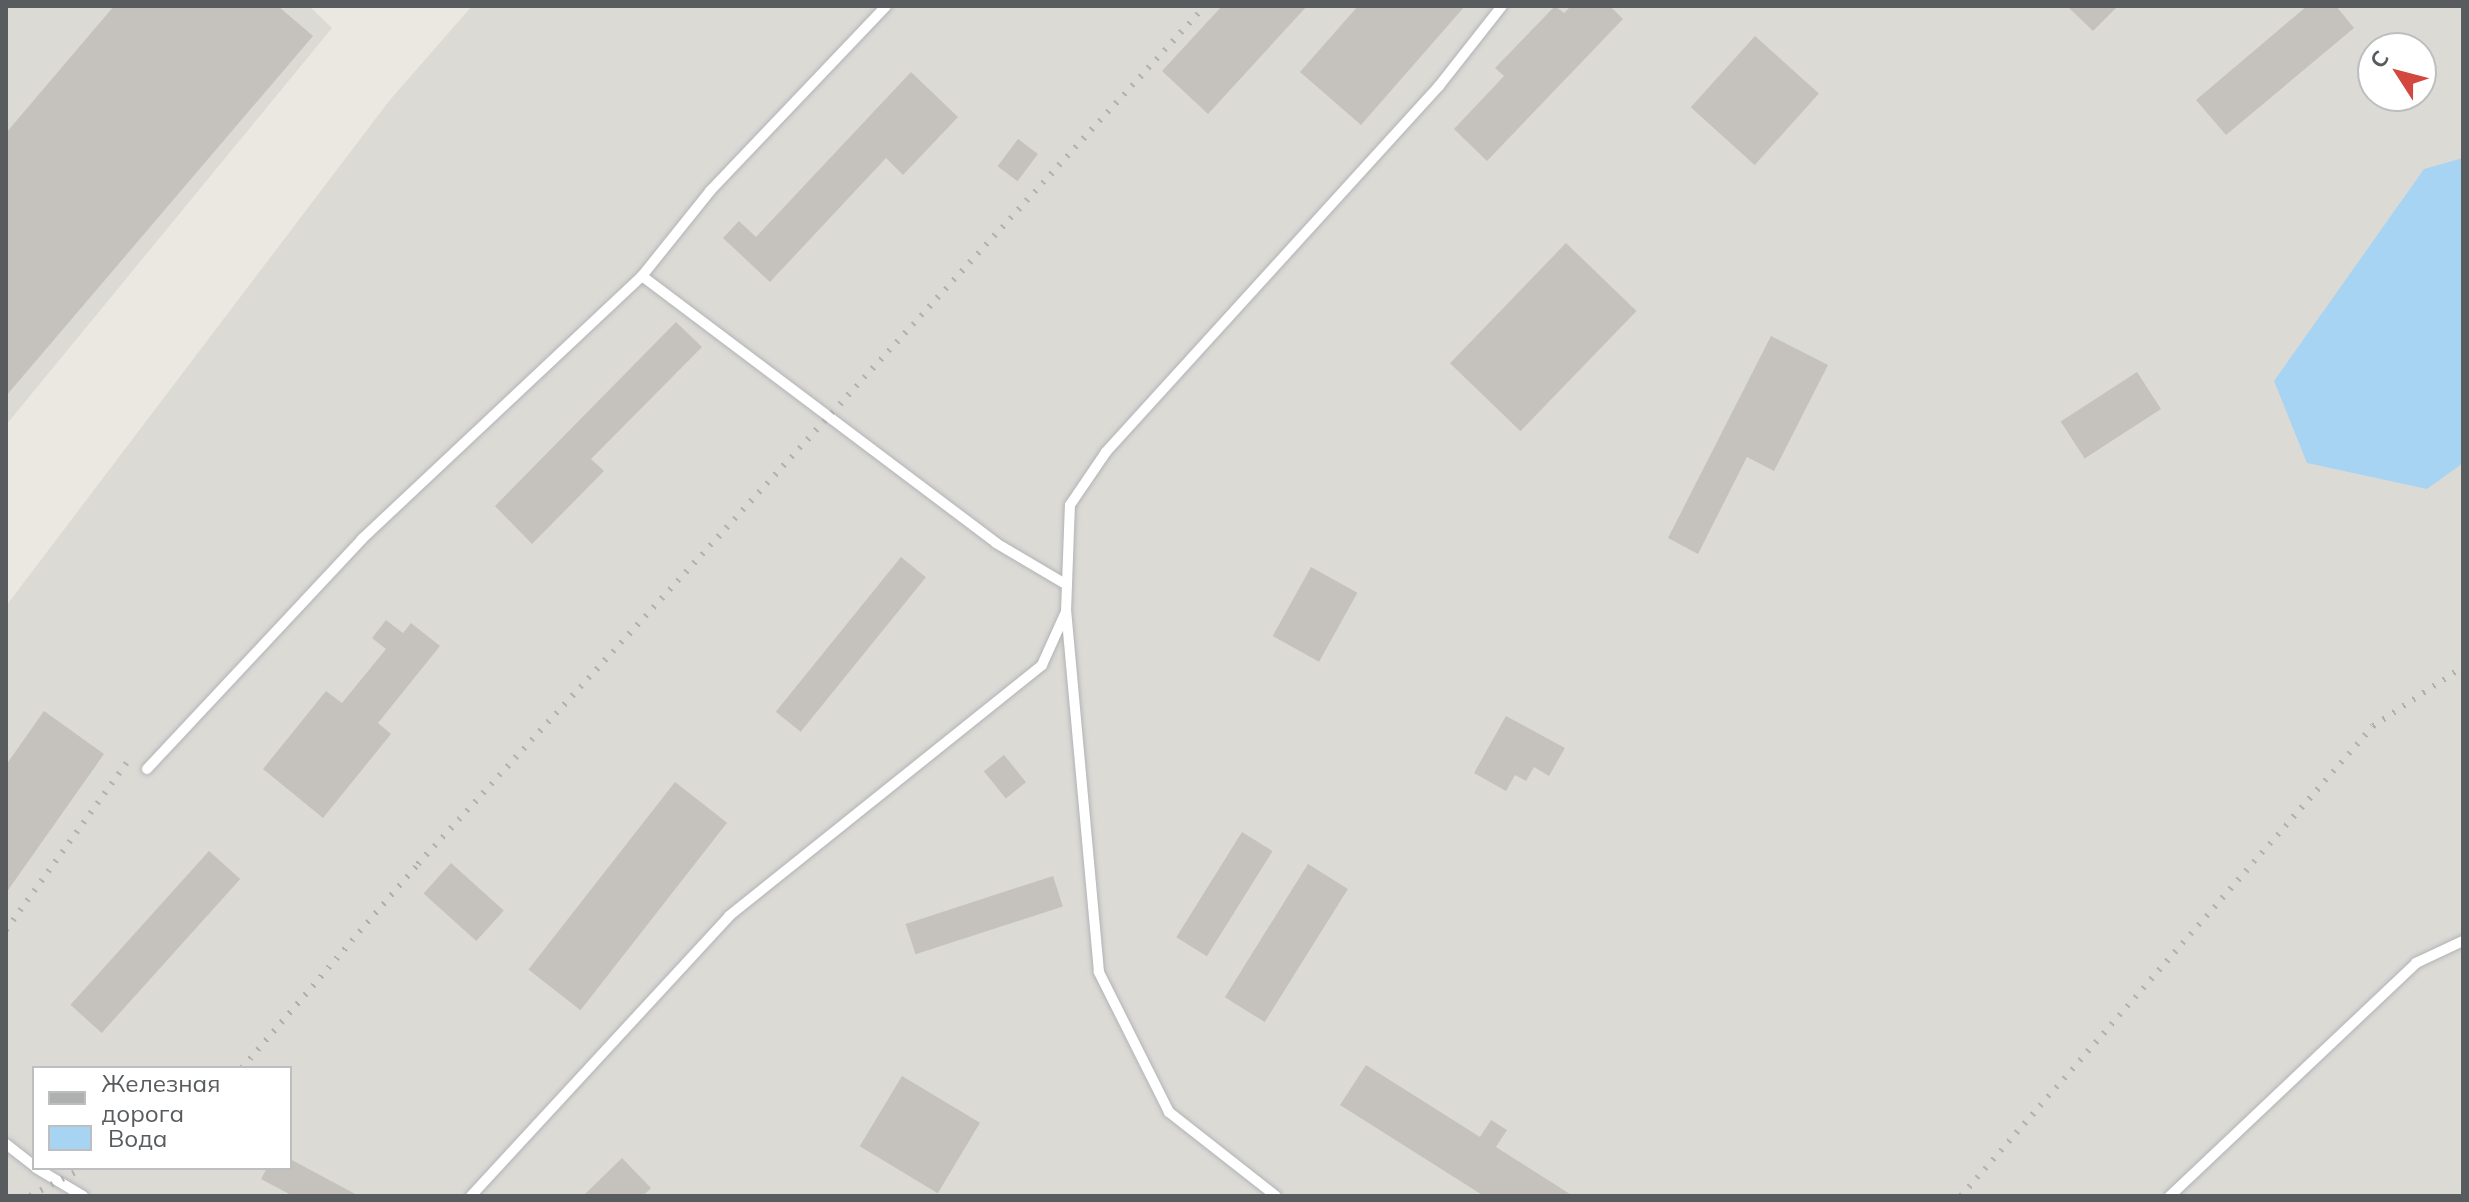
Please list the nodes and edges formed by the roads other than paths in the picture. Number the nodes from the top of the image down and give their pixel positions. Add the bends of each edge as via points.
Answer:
1 (886, 6) edge
2 (1502, 6) edge
3 (642, 276) junction
4 (1067, 585) junction
5 (1066, 612) junction
6 (147, 769) dead end
7 (2463, 941) edge
8 (6, 1144) edge
9 (32, 1165) edge
10 (40, 1170) edge
11 (83, 1196) edge
12 (471, 1196) edge
13 (1276, 1196) edge
14 (2170, 1196) edge

1 - 3 lane via 710,191
2 - 4 lane via 1439,86 1106,452 1070,505
3 - 4 lane via 996,543
3 - 6 lane via 362,539
4 - 5 lane
5 - 12 lane via 1042,665 729,916
5 - 13 lane via 1099,972 1169,1112
7 - 14 lane via 2416,963
8 - 9 lane
10 - 11 lane

